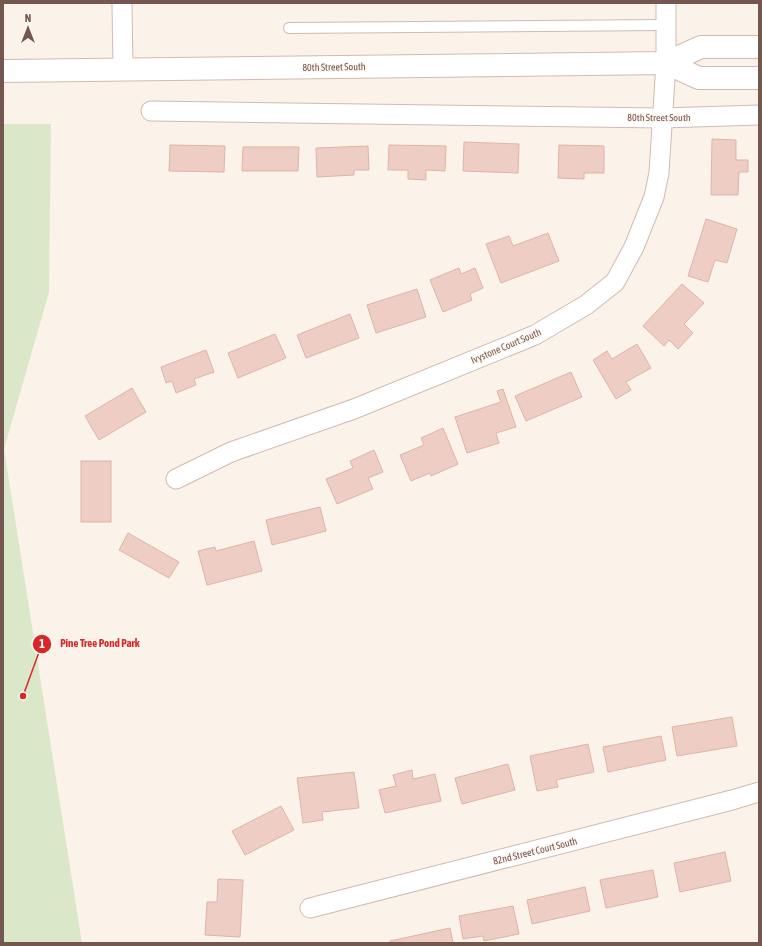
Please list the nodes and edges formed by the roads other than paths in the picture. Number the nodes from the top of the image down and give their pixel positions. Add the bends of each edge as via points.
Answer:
1 (122, 3) edge
2 (666, 3) edge
3 (666, 25) junction
4 (289, 28) dead end
5 (759, 47) edge
6 (666, 63) junction
7 (123, 70) junction
8 (3, 71) edge
9 (759, 78) edge
10 (151, 110) dead end
11 (759, 115) edge
12 (662, 118) junction
13 (176, 479) dead end
14 (759, 792) edge
15 (310, 908) dead end

1 - 7 street
2 - 3 street, Ivystone Court South
3 - 4 lane
3 - 6 street, Ivystone Court South
5 - 6 main road, 80th Street South via 701,47
6 - 7 main road, 80th Street South
6 - 9 main road, 80th Street South via 699,78
6 - 12 street, Ivystone Court South
7 - 8 main road, 80th Street South
10 - 12 street, 80th Street South
11 - 12 street, 80th Street South
12 - 13 street, Ivystone Court South via 659,173 654,197 643,226 615,282 586,306 535,336 354,409 231,452
14 - 15 street, 82nd Street Court South

